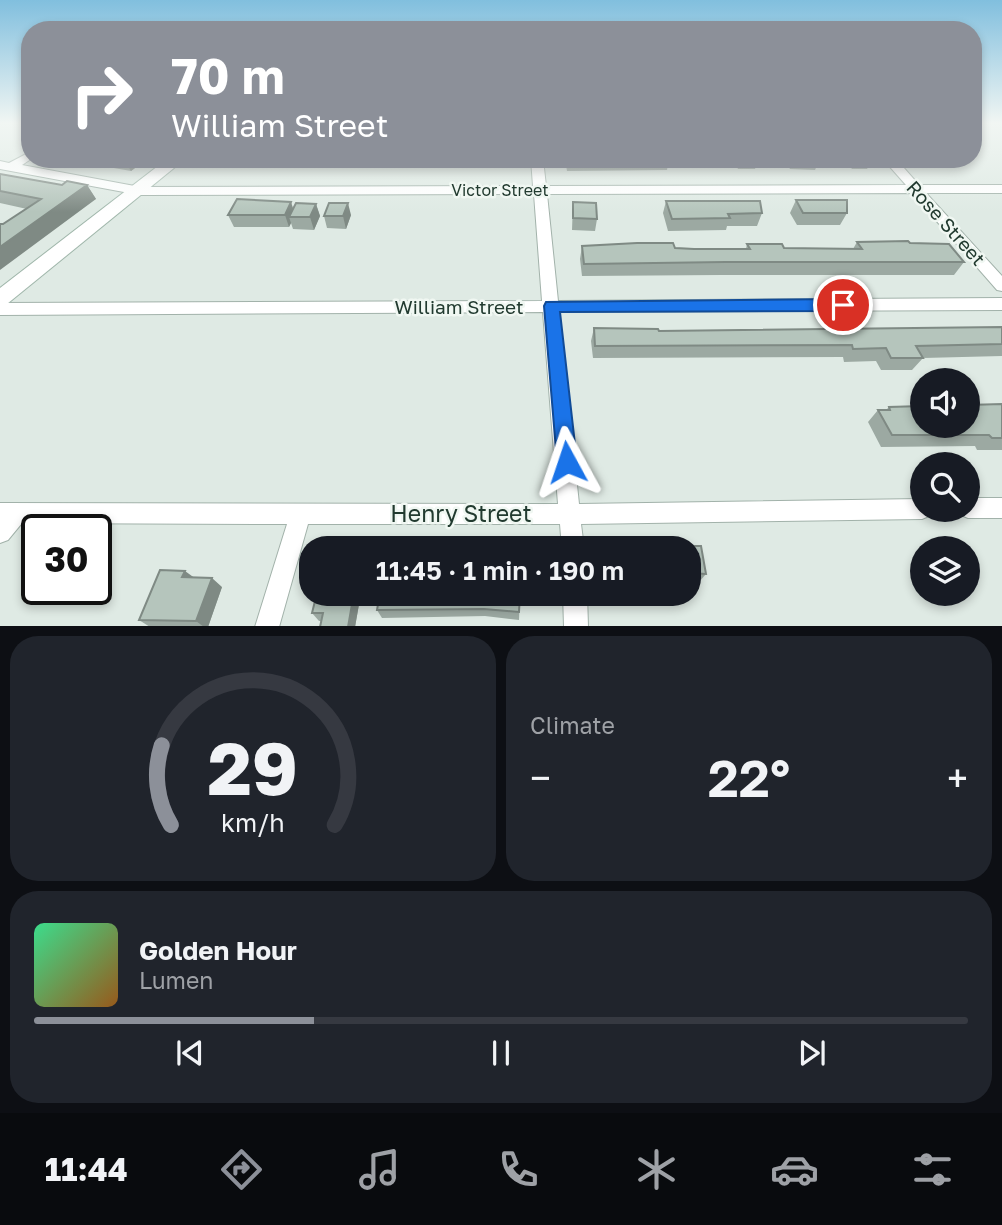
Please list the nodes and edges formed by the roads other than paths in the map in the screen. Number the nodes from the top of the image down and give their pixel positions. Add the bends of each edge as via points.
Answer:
1 (6, 166) edge
2 (166, 168) edge
3 (538, 168) edge
4 (897, 168) edge
5 (916, 189) junction
6 (1002, 189) edge
7 (138, 190) junction
8 (540, 190) junction
9 (1002, 286) edge
10 (0, 299) edge
11 (1002, 304) edge
12 (552, 306) junction
13 (0, 309) edge
14 (980, 508) edge
15 (1002, 508) edge
16 (910, 509) edge
17 (8, 513) edge
18 (301, 513) junction
19 (572, 514) junction
20 (0, 531) edge
21 (573, 536) edge
22 (575, 606) edge
23 (267, 626) edge
24 (576, 626) edge

1 - 7 street, Victor Street
2 - 7 street
3 - 8 street
4 - 5 street, Rose Street
5 - 6 street, Victor Street
5 - 8 street, Victor Street
5 - 9 street, Rose Street
7 - 8 street, Victor Street
7 - 10 street
8 - 12 street
11 - 12 street, William Street
12 - 13 street, William Street
12 - 19 street
14 - 15 street
16 - 19 street, Henry Street
17 - 18 street, Henry Street
17 - 20 street
18 - 19 street, Henry Street
18 - 23 street
19 - 21 street
22 - 24 street

